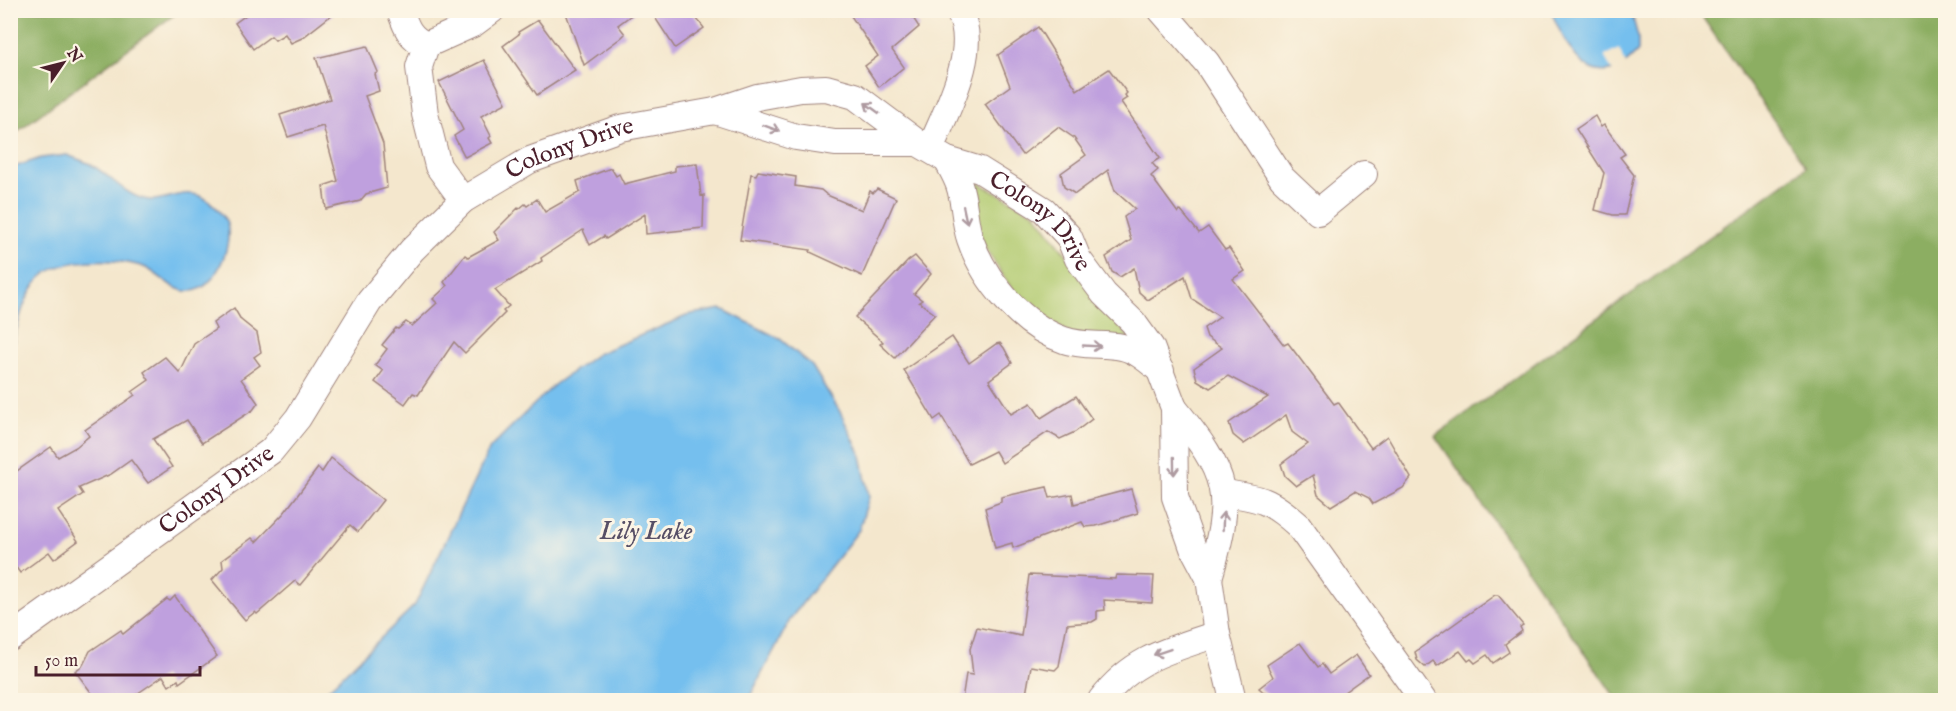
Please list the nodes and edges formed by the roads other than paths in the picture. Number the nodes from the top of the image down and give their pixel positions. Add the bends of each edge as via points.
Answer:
1 (400, 10) edge
2 (492, 10) edge
3 (958, 10) edge
4 (1161, 10) edge
5 (426, 45) junction
6 (715, 111) junction
7 (932, 151) junction
8 (1364, 174) dead end
9 (463, 200) junction
10 (1161, 372) junction
11 (1174, 408) junction
12 (1224, 492) junction
13 (1209, 578) junction
14 (1217, 634) junction
15 (10, 638) edge
16 (1101, 700) edge
17 (1233, 700) edge
18 (1423, 700) edge

1 - 5 street via 408,32
2 - 5 street via 473,24
3 - 7 street via 966,38 962,74
4 - 8 street via 1207,63 1282,178 1318,212
5 - 9 street via 419,67 425,114 438,166
6 -> 7 street via 806,139
7 -> 6 street, Colony Drive via 855,96 826,88 757,97
6 - 9 street, Colony Drive via 620,128 530,160
7 - 10 street, Colony Drive via 980,170 1044,210 1068,237 1078,259 1104,294 1133,322 1151,347
7 -> 10 street via 959,185 970,238 981,263 1022,315 1046,333 1064,340 1083,346 1123,347 1143,356
9 - 15 street, Colony Drive via 412,250 369,302 298,418 271,452
10 - 11 street, Colony Drive
11 - 12 street, Colony Drive via 1216,465
11 -> 13 street, Colony Drive via 1175,496 1193,548
13 -> 12 street, Colony Drive via 1223,531
12 - 18 street via 1256,497 1275,505 1298,525
13 - 14 street, Colony Drive
14 -> 16 street via 1151,656 1116,680
14 - 17 street, Colony Drive

